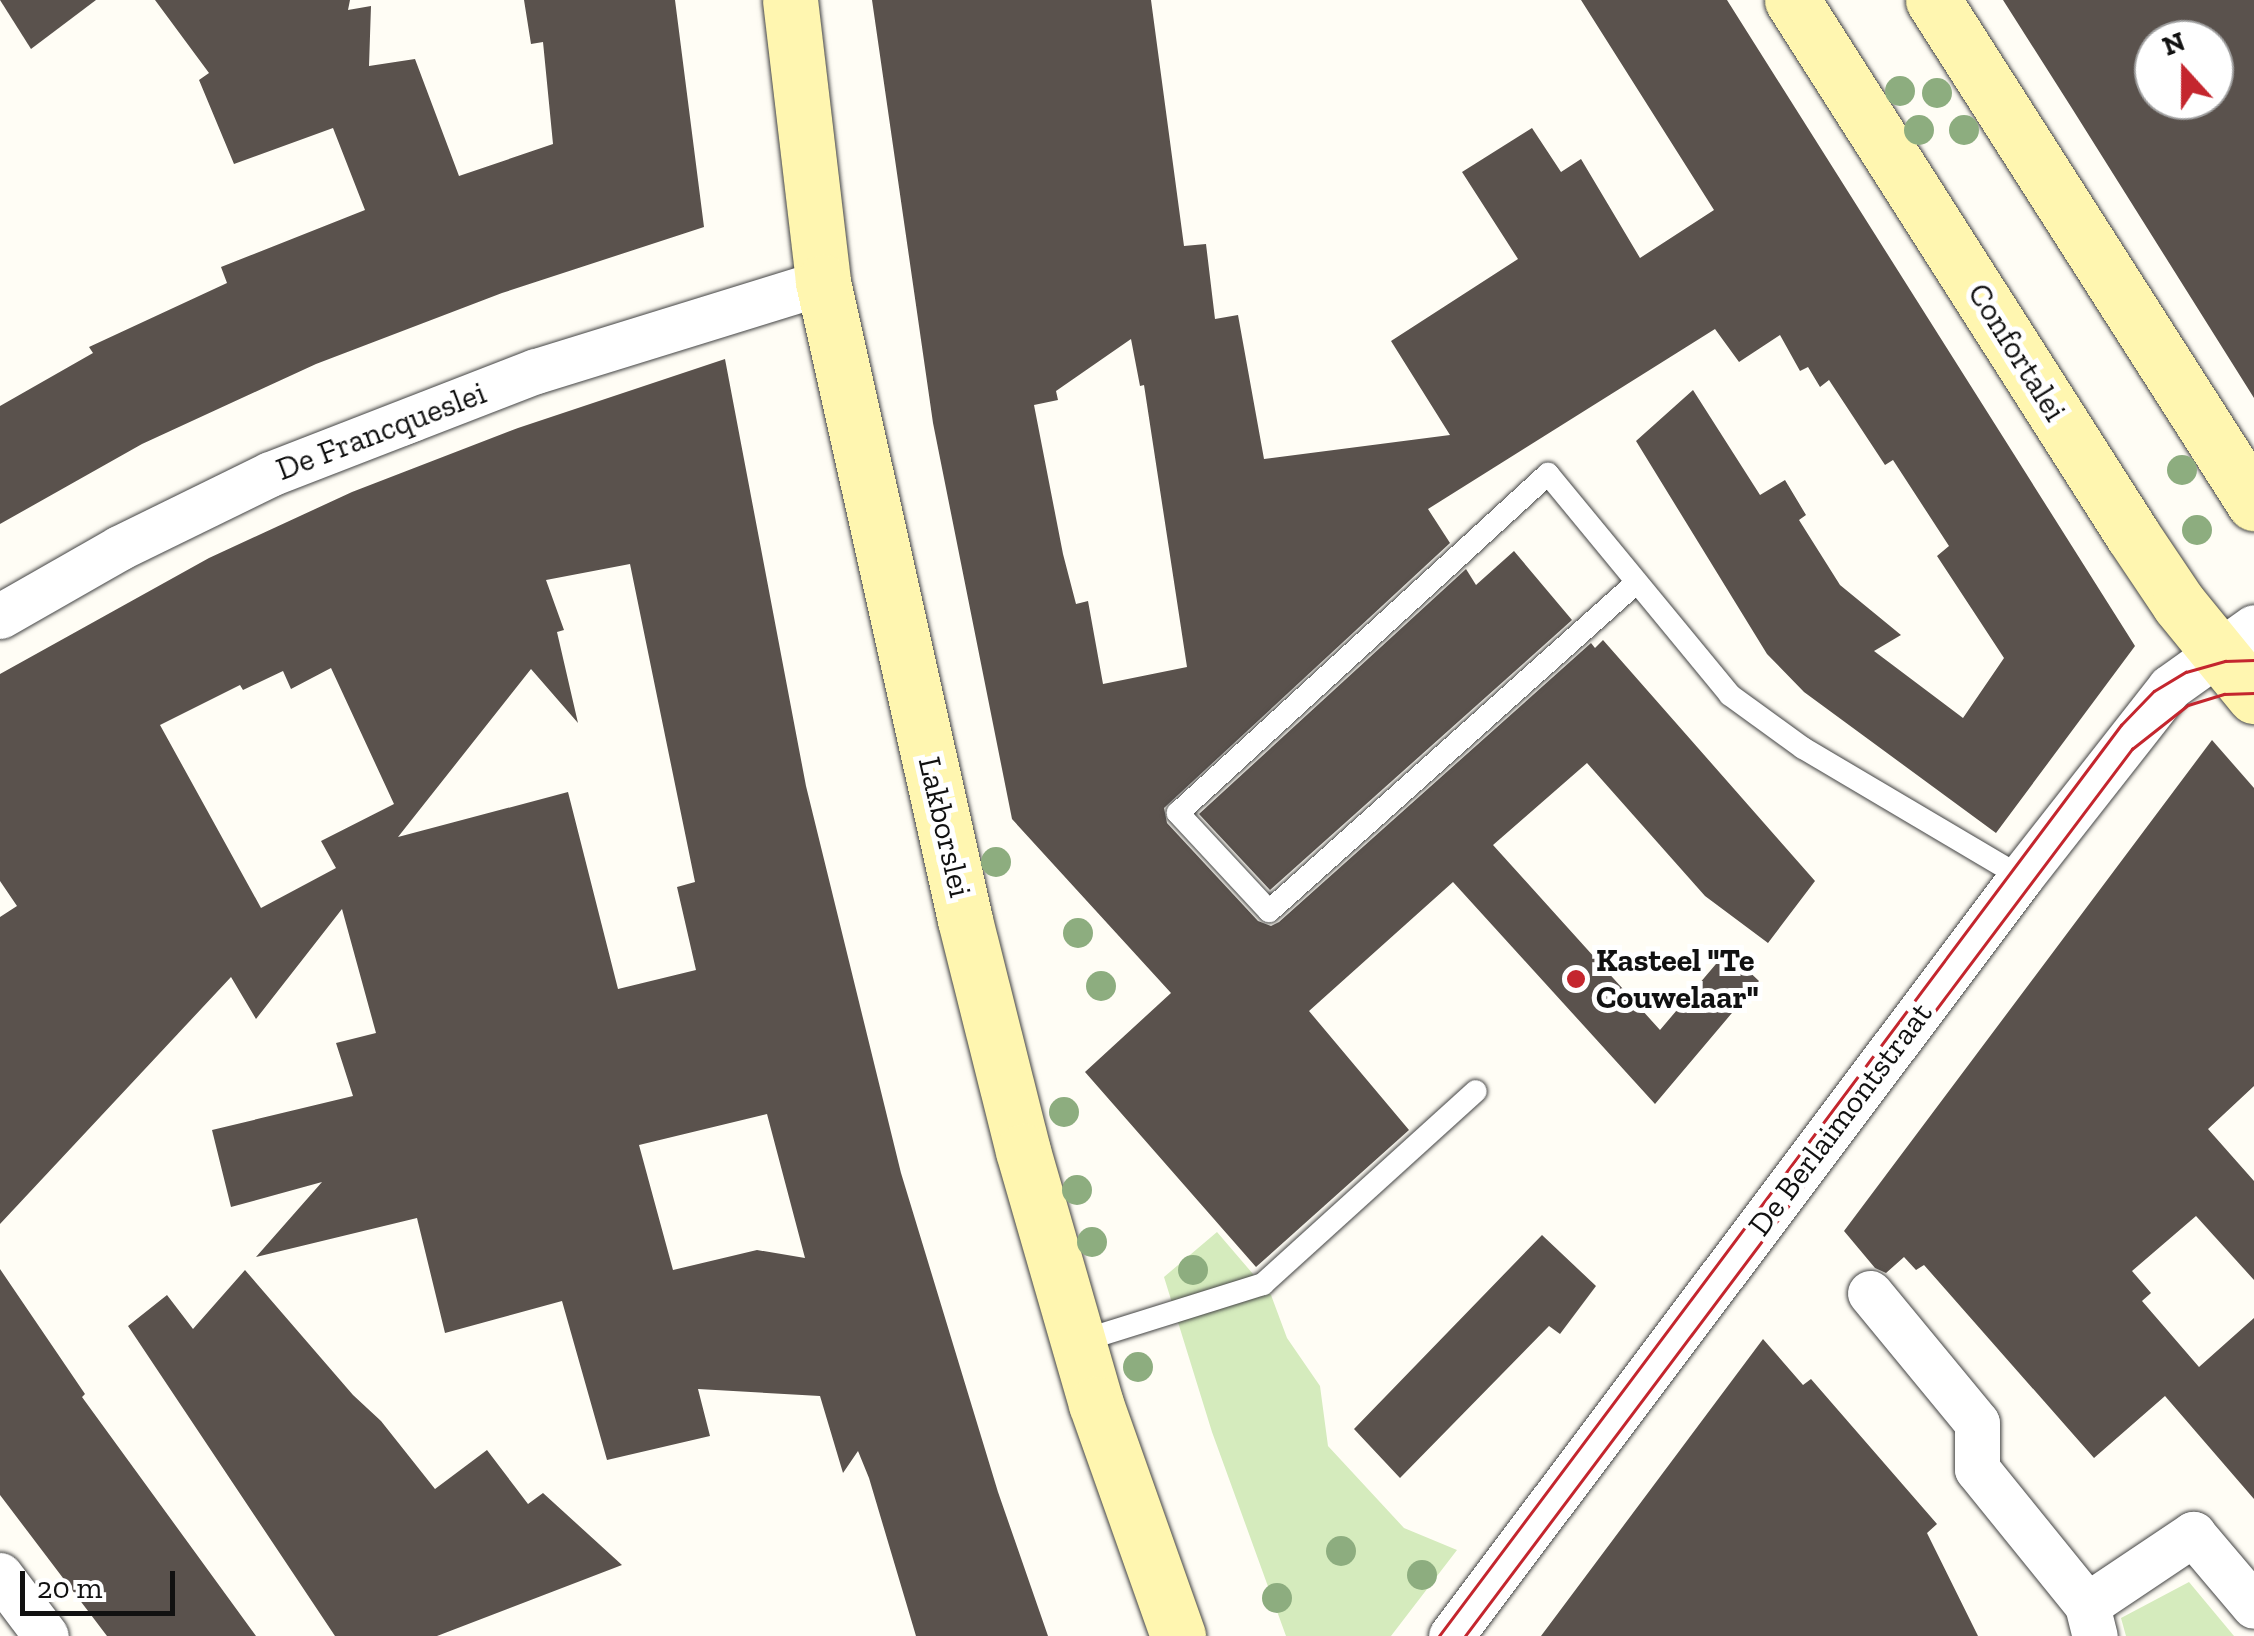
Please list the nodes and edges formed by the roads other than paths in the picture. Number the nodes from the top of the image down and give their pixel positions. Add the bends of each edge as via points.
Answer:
1 (790, 0) edge
2 (1792, 0) edge
3 (1933, 0) edge
4 (802, 287) junction
5 (2254, 502) edge
6 (1636, 583) junction
7 (0, 616) edge
8 (2236, 640) edge
9 (2254, 696) edge
10 (2021, 878) junction
11 (1476, 1091) dead end
12 (1870, 1293) dead end
13 (1078, 1342) junction
14 (0, 1574) edge
15 (2254, 1606) edge
16 (2091, 1620) edge
17 (46, 1636) edge
18 (1178, 1636) edge
19 (1452, 1636) edge

1 - 4 street, Lakborslei
2 - 8 street, Confortalei via 2132,534
3 - 5 street
4 - 7 street, De Francqueslei via 536,370 270,474 118,548
4 - 13 street, Lakborslei
6 - 6 lane via 1548,474 1178,813 1269,910
6 - 10 lane via 1730,695 1803,748
8 - 9 street, Confortalei
8 - 10 street, De Berlaimontstraat via 2170,688
10 - 19 street, De Berlaimontstraat
11 - 13 lane via 1263,1284
12 - 16 street via 1978,1423 1977,1470
13 - 18 street, Lakborslei
14 - 17 street
15 - 16 street via 2194,1534

